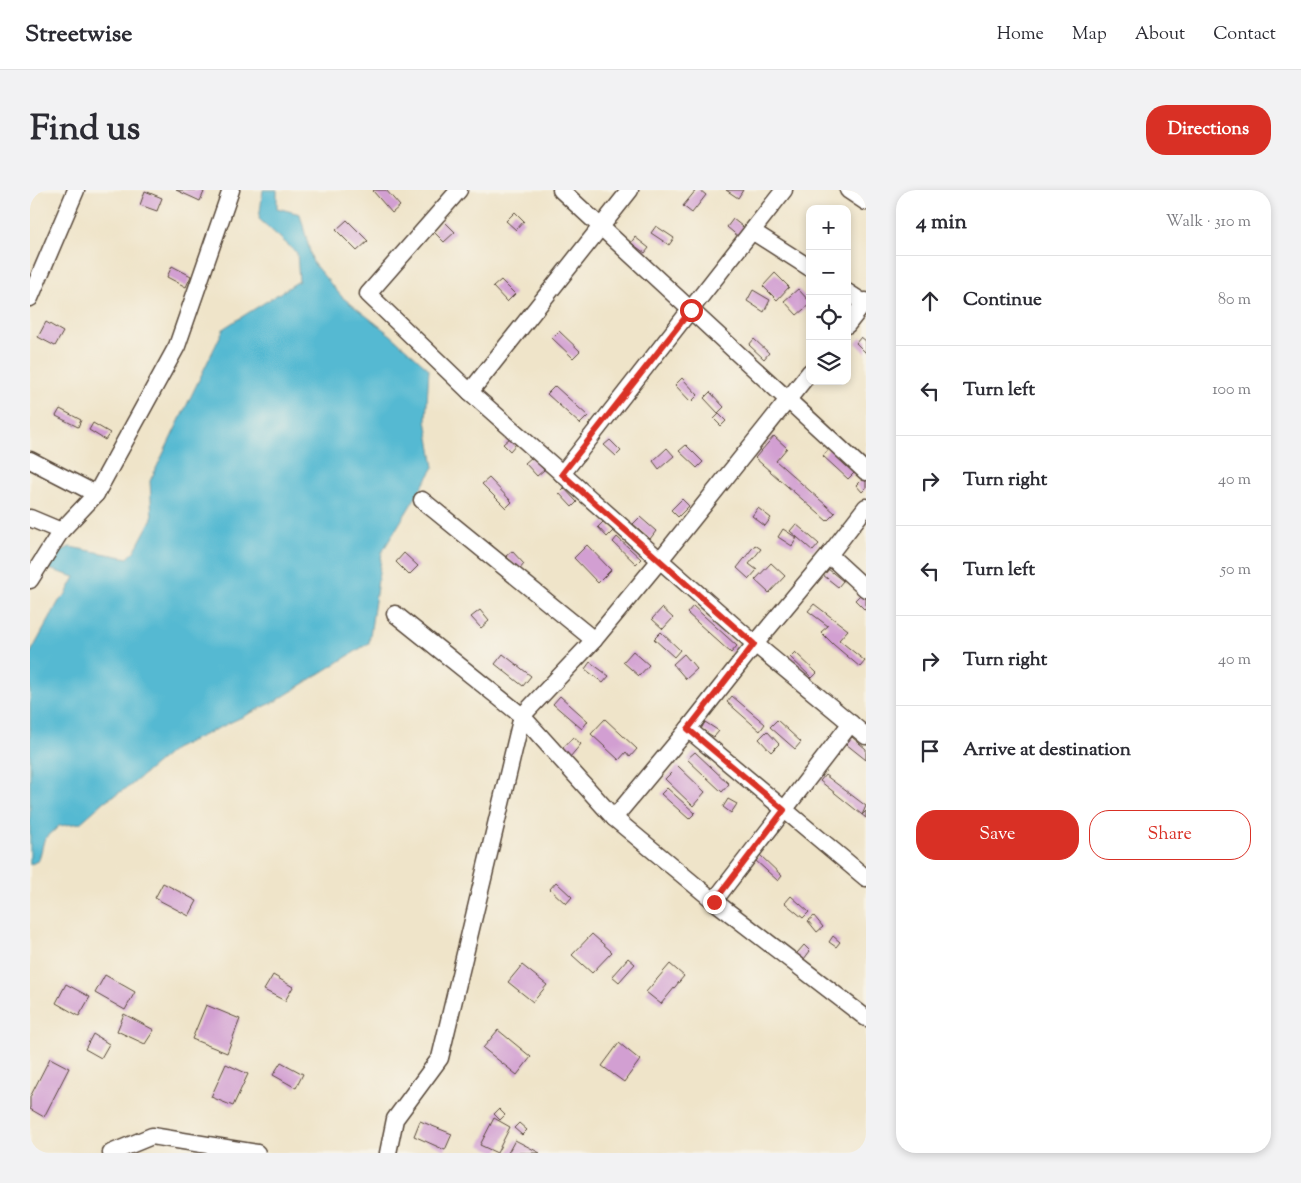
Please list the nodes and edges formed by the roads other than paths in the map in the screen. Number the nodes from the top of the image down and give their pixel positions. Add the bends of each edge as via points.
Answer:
1 (76, 190) edge
2 (231, 190) edge
3 (459, 190) edge
4 (561, 190) edge
5 (630, 190) edge
6 (784, 190) edge
7 (848, 190) edge
8 (866, 202) edge
9 (601, 227) junction
10 (752, 231) junction
11 (806, 265) edge
12 (851, 294) edge
13 (30, 298) edge
14 (865, 302) edge
15 (691, 310) junction
16 (851, 320) edge
17 (806, 377) edge
18 (470, 392) junction
19 (788, 400) junction
20 (30, 460) edge
21 (866, 472) edge
22 (562, 474) junction
23 (96, 494) junction
24 (422, 500) dead end
25 (866, 507) edge
26 (30, 518) edge
27 (61, 531) junction
28 (829, 555) junction
29 (660, 560) junction
30 (30, 580) edge
31 (866, 589) edge
32 (395, 614) dead end
33 (594, 640) junction
34 (754, 644) junction
35 (522, 716) junction
36 (851, 723) junction
37 (688, 729) junction
38 (866, 736) edge
39 (784, 810) junction
40 (614, 818) junction
41 (866, 878) edge
42 (714, 902) junction
43 (866, 1018) edge
44 (111, 1153) edge
45 (257, 1153) edge
46 (388, 1153) edge

1 - 13 street
2 - 23 street via 177,346
3 - 18 street via 368,294
4 - 9 street
5 - 9 street
6 - 10 street
7 - 8 street
9 - 15 street
9 - 18 street
10 - 11 street
10 - 15 street
12 - 14 street
14 - 16 street
15 - 19 street
15 - 22 street
17 - 19 street
18 - 22 street
19 - 21 street
19 - 29 street
20 - 23 street
22 - 29 street
23 - 27 street
24 - 33 street
25 - 28 street
26 - 27 street
27 - 30 street
28 - 31 street
28 - 34 street
29 - 33 street
29 - 34 street
32 - 35 street
33 - 35 street
34 - 36 street
34 - 37 street
35 - 40 street
35 - 46 street via 440,1058 395,1119
36 - 38 street
36 - 39 street
37 - 39 street
37 - 40 street
39 - 41 street
39 - 42 street
40 - 42 street
42 - 43 street
44 - 45 street via 152,1136

